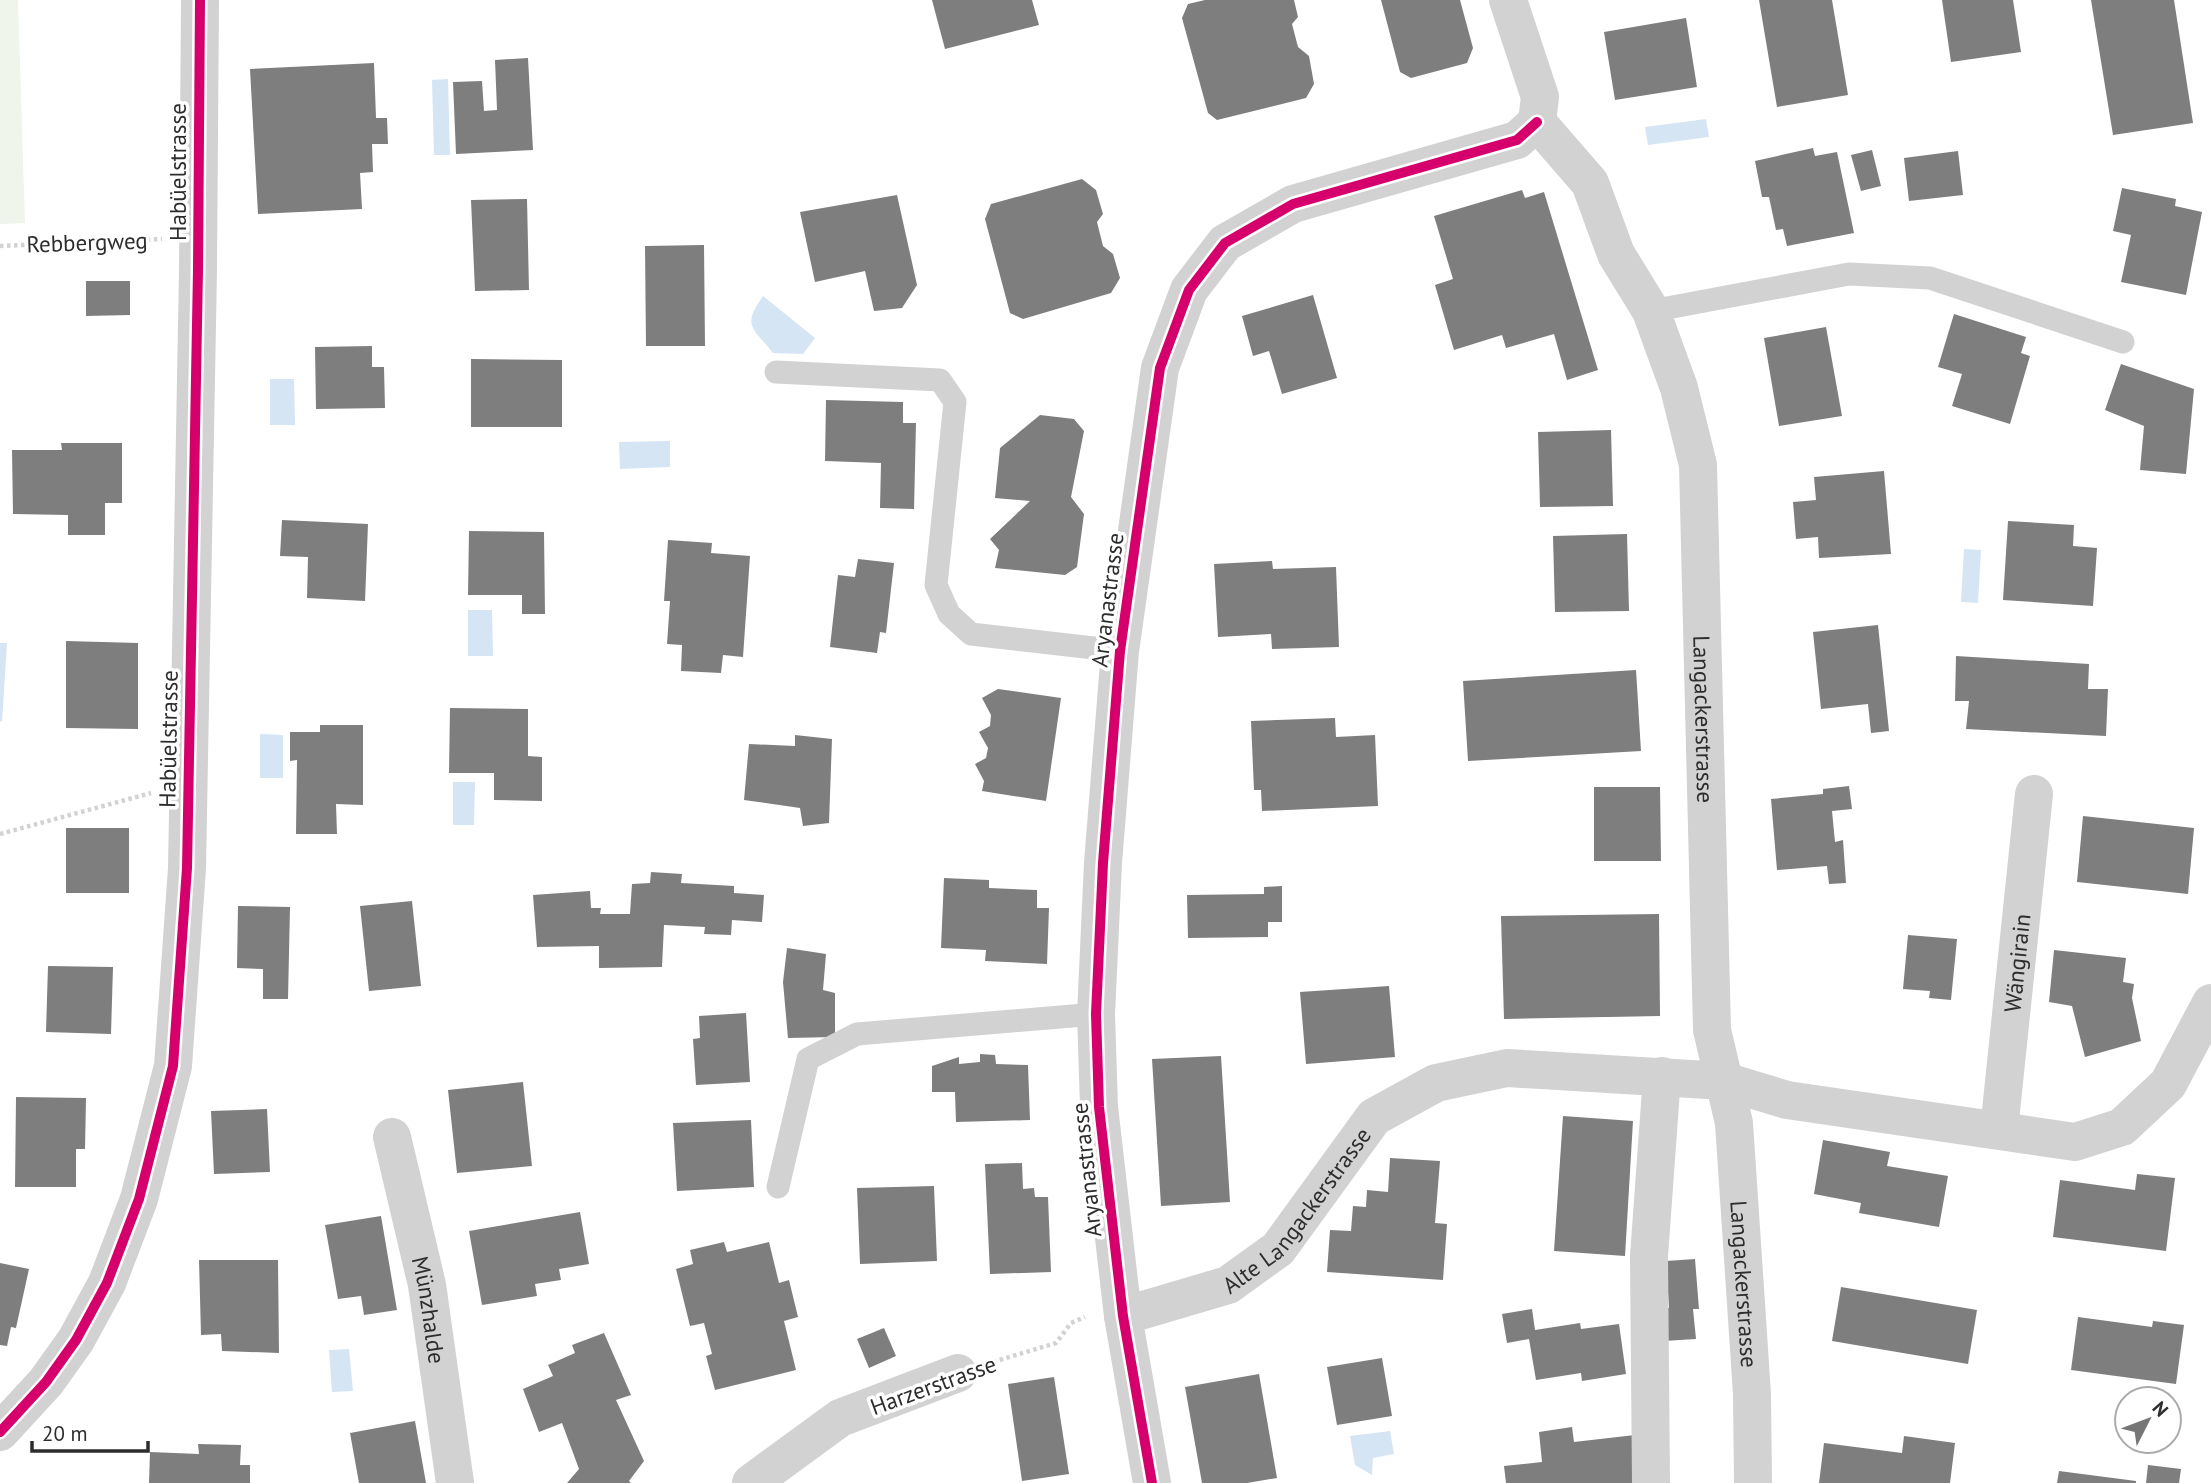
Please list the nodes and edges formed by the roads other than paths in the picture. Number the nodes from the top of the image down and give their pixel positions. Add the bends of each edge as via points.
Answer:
1 (200, 0) edge
2 (1508, 0) edge
3 (1537, 122) junction
4 (1651, 311) junction
5 (2123, 342) dead end
6 (776, 372) dead end
7 (1120, 651) junction
8 (2034, 794) dead end
9 (2211, 1003) edge
10 (1096, 1014) junction
11 (1662, 1076) junction
12 (1724, 1081) junction
13 (1998, 1130) junction
14 (392, 1137) dead end
15 (778, 1187) dead end
16 (1123, 1316) junction
17 (958, 1373) road end
18 (0, 1432) edge
19 (454, 1483) edge
20 (751, 1483) edge
21 (1152, 1483) edge
22 (1651, 1483) edge
23 (1753, 1483) edge

1 - 18 street, Habüelstrasse via 187,868 173,1066 139,1199 107,1283 76,1340 46,1382
2 - 3 street via 1540,97
3 - 4 street, Langackerstrasse via 1590,183 1616,254
3 - 7 street, Aryanastrasse via 1517,140 1293,204 1225,243 1189,289 1160,368
4 - 5 lane via 1849,274 1930,278
4 - 12 street, Langackerstrasse via 1679,388 1698,465 1712,1030
6 - 7 lane via 940,380 955,402 936,585 949,614 971,634
7 - 10 street, Aryanastrasse
8 - 13 street, Wängirain
9 - 13 street via 2168,1084 2122,1127 2075,1142
10 - 15 lane via 857,1034 808,1059
10 - 16 street, Aryanastrasse via 1099,1107
11 - 12 street, Alte Langackerstrasse
11 - 16 street, Alte Langackerstrasse via 1507,1068 1436,1083 1374,1117 1278,1249 1228,1284
11 - 22 street via 1649,1256
12 - 13 street via 1787,1100
12 - 23 street, Langackerstrasse via 1734,1123 1738,1175
14 - 19 street, Münzhalde via 427,1285
16 - 21 street, Aryanastrasse
17 - 20 street, Harzerstrasse via 841,1418

